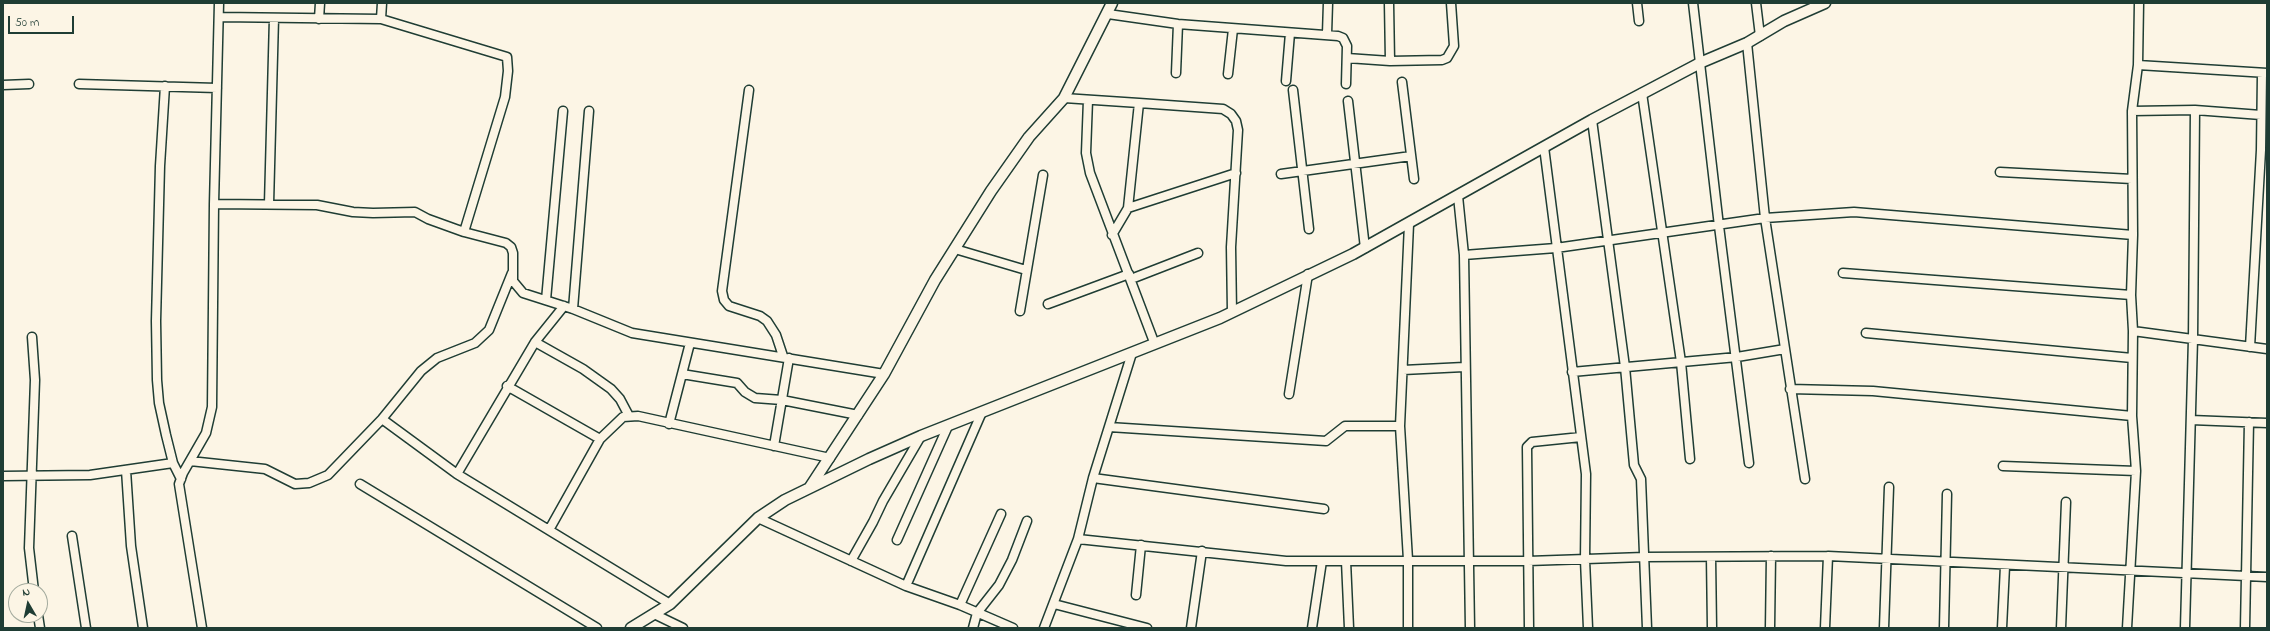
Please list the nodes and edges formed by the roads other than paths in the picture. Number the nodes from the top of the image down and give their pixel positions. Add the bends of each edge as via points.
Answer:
1 (220, 3) edge
2 (320, 3) edge
3 (382, 3) edge
4 (1112, 3) edge
5 (1328, 3) edge
6 (1389, 3) edge
7 (1451, 3) edge
8 (1637, 3) edge
9 (1693, 3) edge
10 (1756, 3) edge
11 (1824, 3) edge
12 (2139, 3) edge
13 (1108, 14) junction
14 (220, 17) junction
15 (274, 18) junction
16 (319, 19) junction
17 (381, 19) junction
18 (1639, 21) dead end
19 (1178, 24) junction
20 (1233, 28) junction
21 (1290, 32) junction
22 (1327, 34) junction
23 (1760, 36) junction
24 (1747, 43) junction
25 (1347, 58) junction
26 (1390, 61) junction
27 (1702, 62) junction
28 (2138, 65) junction
29 (1176, 73) dead end
30 (2264, 73) edge
31 (1228, 74) dead end
32 (1286, 81) dead end
33 (1402, 82) dead end
34 (29, 84) dead end
35 (79, 84) dead end
36 (1346, 84) dead end
37 (3, 85) edge
38 (165, 86) junction
39 (217, 88) junction
40 (749, 90) dead end
41 (1293, 90) dead end
42 (1642, 93) junction
43 (1064, 98) junction
44 (1088, 100) junction
45 (1348, 101) dead end
46 (1139, 102) junction
47 (2195, 110) junction
48 (562, 111) dead end
49 (589, 111) dead end
50 (2132, 111) junction
51 (2261, 115) junction
52 (1592, 120) junction
53 (1544, 147) junction
54 (1411, 156) junction
55 (1355, 164) junction
56 (1303, 172) junction
57 (2000, 172) dead end
58 (1236, 173) junction
59 (1281, 174) dead end
60 (1043, 175) dead end
61 (1414, 178) dead end
62 (2132, 179) junction
63 (1458, 196) junction
64 (214, 204) junction
65 (270, 204) junction
66 (1128, 208) junction
67 (1766, 218) junction
68 (1409, 224) junction
69 (1719, 226) junction
70 (1309, 229) dead end
71 (464, 232) junction
72 (1662, 233) junction
73 (1112, 235) junction
74 (2133, 235) junction
75 (1607, 240) junction
76 (1365, 248) junction
77 (1556, 248) junction
78 (954, 249) junction
79 (1198, 253) dead end
80 (1464, 255) junction
81 (1026, 270) junction
82 (512, 271) junction
83 (1843, 273) dead end
84 (1308, 274) junction
85 (1130, 277) junction
86 (2131, 295) junction
87 (546, 300) junction
88 (1048, 304) dead end
89 (564, 306) junction
90 (573, 309) junction
91 (1020, 311) dead end
92 (1232, 312) junction
93 (2133, 331) junction
94 (1866, 333) dead end
95 (32, 337) dead end
96 (2193, 339) junction
97 (535, 342) junction
98 (1154, 342) junction
99 (690, 343) junction
100 (2250, 347) junction
101 (1785, 349) junction
102 (2267, 349) edge
103 (1132, 353) junction
104 (786, 357) junction
105 (1737, 357) junction
106 (2132, 358) junction
107 (1681, 362) junction
108 (1464, 367) junction
109 (1626, 367) junction
110 (1403, 370) junction
111 (1572, 372) junction
112 (682, 374) junction
113 (884, 374) junction
114 (508, 386) junction
115 (1790, 389) junction
116 (1289, 394) dead end
117 (782, 400) junction
118 (982, 412) junction
119 (858, 415) junction
120 (629, 416) junction
121 (2132, 416) junction
122 (382, 420) junction
123 (2191, 420) junction
124 (2249, 422) junction
125 (2267, 423) edge
126 (669, 424) junction
127 (948, 426) junction
128 (1400, 426) junction
129 (1109, 427) junction
130 (921, 436) junction
131 (1581, 437) junction
132 (600, 439) junction
133 (774, 446) junction
134 (830, 458) junction
135 (1690, 459) dead end
136 (190, 461) junction
137 (173, 463) junction
138 (1749, 463) dead end
139 (2003, 466) dead end
140 (126, 470) junction
141 (2136, 471) junction
142 (457, 474) junction
143 (3, 476) edge
144 (33, 476) junction
145 (1093, 478) junction
146 (181, 479) junction
147 (1805, 479) dead end
148 (360, 484) dead end
149 (810, 487) junction
150 (1889, 487) dead end
151 (1947, 494) dead end
152 (2066, 502) dead end
153 (1324, 509) dead end
154 (1000, 514) dead end
155 (758, 518) junction
156 (1028, 521) dead end
157 (549, 530) junction
158 (72, 536) dead end
159 (1078, 539) junction
160 (897, 540) dead end
161 (1141, 545) junction
162 (1202, 551) junction
163 (1771, 556) junction
164 (1828, 556) junction
165 (1644, 557) junction
166 (1711, 557) junction
167 (1468, 559) junction
168 (851, 560) junction
169 (1408, 560) junction
170 (1585, 560) junction
171 (1886, 560) junction
172 (1322, 561) junction
173 (1346, 561) junction
174 (1528, 561) junction
175 (1947, 561) junction
176 (2005, 566) junction
177 (2062, 568) junction
178 (2130, 571) junction
179 (2186, 572) junction
180 (2247, 576) junction
181 (2267, 577) edge
182 (33, 583) edge
183 (906, 586) junction
184 (1136, 595) dead end
185 (670, 604) junction
186 (1054, 604) junction
187 (960, 605) junction
188 (977, 613) junction
189 (654, 614) junction
190 (86, 628) edge
191 (143, 628) edge
192 (202, 628) edge
193 (597, 628) edge
194 (631, 628) edge
195 (683, 628) edge
196 (973, 628) edge
197 (1013, 628) edge
198 (1044, 628) edge
199 (1147, 628) edge
200 (1191, 628) edge
201 (1312, 628) edge
202 (1349, 628) edge
203 (1408, 628) edge
204 (1470, 628) edge
205 (1530, 628) edge
206 (1588, 628) edge
207 (1646, 628) edge
208 (1712, 628) edge
209 (1770, 628) edge
210 (1825, 628) edge
211 (1884, 628) edge
212 (1944, 628) edge
213 (2002, 628) edge
214 (2061, 628) edge
215 (2127, 628) edge
216 (2185, 628) edge
217 (2245, 628) edge

1 - 14 street
2 - 16 street
3 - 17 street
4 - 13 street
5 - 22 street
6 - 26 street
7 - 26 street via 1454,46 1448,58
8 - 18 street
9 - 27 street
10 - 23 street
11 - 23 street via 1784,21
12 - 28 street
13 - 19 street
13 - 43 street
14 - 15 street
14 - 39 street
15 - 16 street
15 - 65 street
16 - 17 street
17 - 71 street via 507,57 505,97
19 - 20 street
19 - 29 street
20 - 21 street
20 - 31 street
21 - 22 street
21 - 32 street
22 - 25 street via 1338,36 1345,41
23 - 24 street
24 - 27 street
24 - 67 street
25 - 26 street
25 - 36 street
27 - 42 street
27 - 69 street
28 - 30 street
28 - 50 street
30 - 51 street
33 - 54 street
34 - 37 street
35 - 38 street
38 - 39 street
38 - 137 street via 160,166 157,380 161,413
39 - 64 street
40 - 104 street via 722,290 724,300 729,306 760,316 767,321
41 - 56 street
42 - 52 street
42 - 72 street
43 - 44 street
43 - 78 street via 1029,137
44 - 46 street
44 - 73 street via 1086,153
45 - 55 street
46 - 58 street via 1223,109 1230,114 1236,121 1238,130
46 - 66 street
47 - 50 street
47 - 51 street
47 - 96 street
48 - 87 street
49 - 90 street
50 - 62 street
51 - 100 street
52 - 53 street
52 - 75 street
53 - 63 street
53 - 77 street
54 - 55 street
54 - 61 street
55 - 56 street
55 - 76 street
56 - 59 street
56 - 70 street
57 - 62 street
58 - 66 street
58 - 92 street via 1231,247
60 - 81 street
62 - 74 street
63 - 68 street
63 - 80 street
64 - 65 street
64 - 136 street via 212,407 206,433
65 - 71 street via 317,205 359,213 415,212
66 - 73 street
67 - 69 street
67 - 74 street via 1854,212
67 - 101 street
68 - 76 street
68 - 110 street
69 - 72 street
69 - 105 street
71 - 82 street via 506,243 511,247
72 - 75 street
72 - 107 street
73 - 85 street
74 - 86 street
75 - 77 street
75 - 109 street
76 - 84 street
77 - 80 street
77 - 111 street
78 - 81 street
78 - 113 street
79 - 85 street
80 - 108 street
81 - 91 street
82 - 87 street via 513,281 522,293
82 - 122 street via 489,330 475,343 437,358 421,371
83 - 86 street
84 - 92 street
84 - 116 street
85 - 88 street
85 - 98 street
86 - 93 street
87 - 89 street
89 - 90 street
89 - 97 street
90 - 99 street via 632,333
92 - 98 street
93 - 96 street
93 - 106 street
94 - 106 street
95 - 144 street via 35,380
96 - 100 street
96 - 123 street
97 - 114 street
97 - 120 street via 611,388
98 - 103 street
99 - 104 street
99 - 112 street
100 - 102 street
101 - 105 street
101 - 115 street
103 - 118 street
103 - 129 street
104 - 113 street
104 - 117 street
105 - 107 street
105 - 138 street
106 - 121 street
107 - 109 street
107 - 135 street
108 - 110 street
108 - 167 street
109 - 111 street
109 - 165 street via 1634,465 1641,478
110 - 128 street
111 - 131 street
112 - 117 street via 737,383 755,398
112 - 126 street
113 - 119 street
114 - 132 street
114 - 142 street
115 - 121 street via 1873,392
115 - 147 street
117 - 119 street
117 - 133 street
118 - 127 street
118 - 183 street
119 - 134 street
120 - 126 street
120 - 132 street via 623,418
121 - 141 street
122 - 136 street via 328,475 309,483 295,484 265,469
122 - 142 street
123 - 124 street
123 - 179 street
124 - 125 street
124 - 180 street
126 - 133 street
127 - 130 street
127 - 160 street
128 - 129 street via 1345,426 1326,441
128 - 169 street
129 - 145 street
130 - 149 street
130 - 168 street
131 - 170 street via 1586,474
131 - 174 street via 1532,442 1528,447
132 - 157 street
133 - 134 street
134 - 149 street
136 - 146 street
137 - 140 street
137 - 146 street
139 - 141 street
140 - 144 street via 90,475
140 - 191 street via 131,546
141 - 178 street
142 - 157 street
143 - 144 street
144 - 182 street via 29,548
145 - 153 street
145 - 159 street
146 - 192 street via 180,497
148 - 193 street
149 - 155 street
150 - 171 street
151 - 175 street
152 - 177 street
154 - 187 street
155 - 168 street
155 - 185 street
156 - 188 street via 999,585
157 - 185 street
158 - 190 street
159 - 161 street
159 - 186 street
161 - 162 street
161 - 184 street
162 - 172 street via 1286,561
162 - 200 street
163 - 164 street
163 - 166 street
163 - 209 street
164 - 171 street
164 - 210 street
165 - 166 street
165 - 170 street
165 - 207 street
166 - 208 street
167 - 169 street
167 - 174 street
167 - 204 street
168 - 183 street
169 - 173 street
169 - 203 street
170 - 174 street
170 - 206 street
171 - 175 street
171 - 211 street
172 - 173 street
172 - 201 street
173 - 202 street
174 - 205 street
175 - 176 street
175 - 212 street
176 - 177 street
176 - 213 street
177 - 178 street
177 - 214 street
178 - 179 street
178 - 215 street
179 - 180 street
179 - 216 street
180 - 181 street
180 - 217 street
183 - 187 street
185 - 189 street
186 - 198 street
186 - 199 street
187 - 188 street
188 - 196 street
188 - 197 street
189 - 194 street
189 - 195 street

